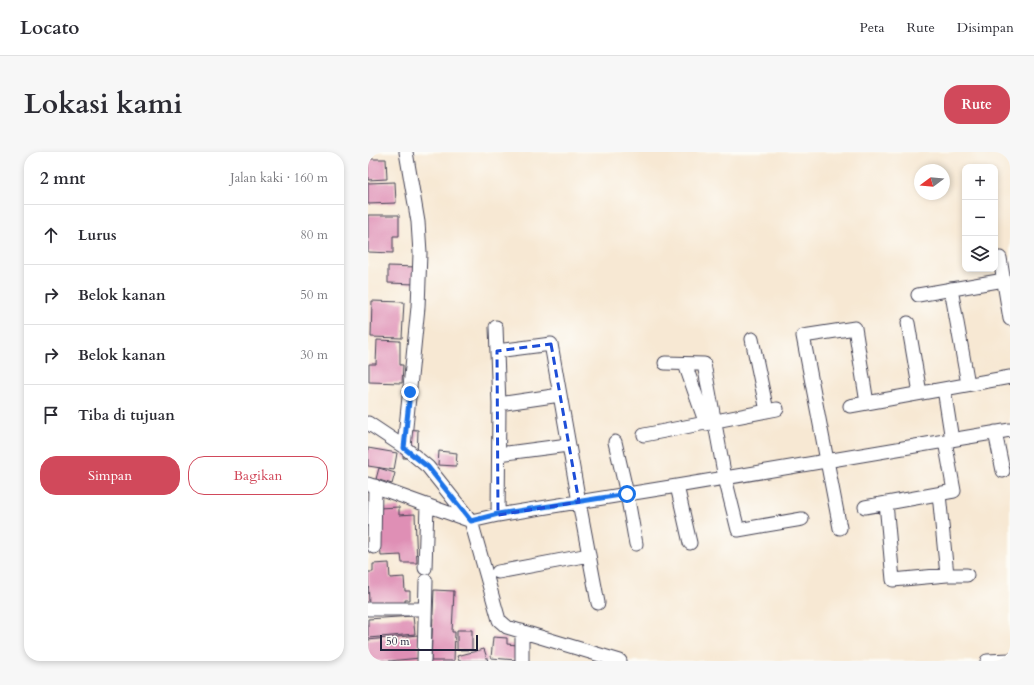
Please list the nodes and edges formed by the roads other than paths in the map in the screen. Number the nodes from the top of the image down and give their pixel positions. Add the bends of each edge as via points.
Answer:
1 (406, 152) edge
2 (1000, 258) dead end
3 (1004, 280) junction
4 (951, 289) junction
5 (918, 295) dead end
6 (1010, 319) edge
7 (908, 323) dead end
8 (496, 327) dead end
9 (752, 339) dead end
10 (497, 351) junction
11 (665, 364) dead end
12 (685, 364) junction
13 (1010, 377) edge
14 (968, 384) junction
15 (944, 389) junction
16 (920, 393) junction
17 (560, 395) junction
18 (867, 403) junction
19 (499, 404) junction
20 (850, 406) dead end
21 (368, 423) edge
22 (710, 423) junction
23 (1010, 430) edge
24 (995, 432) junction
25 (644, 435) dead end
26 (949, 440) junction
27 (615, 442) dead end
28 (568, 445) junction
29 (404, 448) junction
30 (499, 454) junction
31 (827, 461) junction
32 (1003, 470) dead end
33 (725, 478) junction
34 (372, 485) edge
35 (677, 486) junction
36 (627, 494) junction
37 (939, 494) junction
38 (579, 502) junction
39 (886, 503) junction
40 (427, 505) junction
41 (864, 507) dead end
42 (498, 514) junction
43 (802, 519) dead end
44 (471, 521) junction
45 (840, 528) dead end
46 (690, 543) dead end
47 (636, 544) dead end
48 (374, 547) dead end
49 (589, 555) junction
50 (425, 568) dead end
51 (498, 572) dead end
52 (947, 575) junction
53 (967, 575) dead end
54 (426, 581) dead end
55 (598, 603) dead end
56 (425, 609) junction
57 (368, 610) edge
58 (522, 631) junction
59 (1010, 660) edge
60 (424, 661) edge
61 (522, 661) edge
62 (620, 661) edge
63 (986, 661) edge

1 - 29 street via 418,222 420,253 418,307
2 - 3 street
3 - 4 street
3 - 6 street
4 - 5 street
4 - 14 street
7 - 16 street
8 - 10 street
9 - 22 street via 772,410
10 - 17 street via 551,344
10 - 19 street
11 - 12 street
12 - 22 street
12 - 22 street via 704,364
13 - 14 street
14 - 15 street
15 - 16 street
15 - 26 street
16 - 18 street
17 - 19 street
17 - 28 street
18 - 20 street
18 - 31 street via 855,328 803,336
19 - 30 street
21 - 29 street
22 - 25 street
22 - 33 street
23 - 24 street
24 - 26 street
24 - 32 street
26 - 31 street
26 - 37 street via 954,491
27 - 36 street
28 - 30 street
28 - 38 street
29 - 44 street via 428,467
30 - 42 street
31 - 33 street
31 - 45 street
33 - 35 street
33 - 43 street via 738,530
34 - 40 street
34 - 48 street
35 - 36 street
35 - 46 street
36 - 38 street
36 - 47 street
37 - 39 street
37 - 52 street
38 - 42 street
38 - 49 street
39 - 41 street
39 - 52 street via 893,580
40 - 44 street
40 - 50 street
42 - 44 street
44 - 58 street via 499,620 507,627
49 - 51 street
49 - 55 street
52 - 53 street
54 - 56 street
56 - 57 street
56 - 60 street
58 - 61 street
58 - 62 street
59 - 63 street

